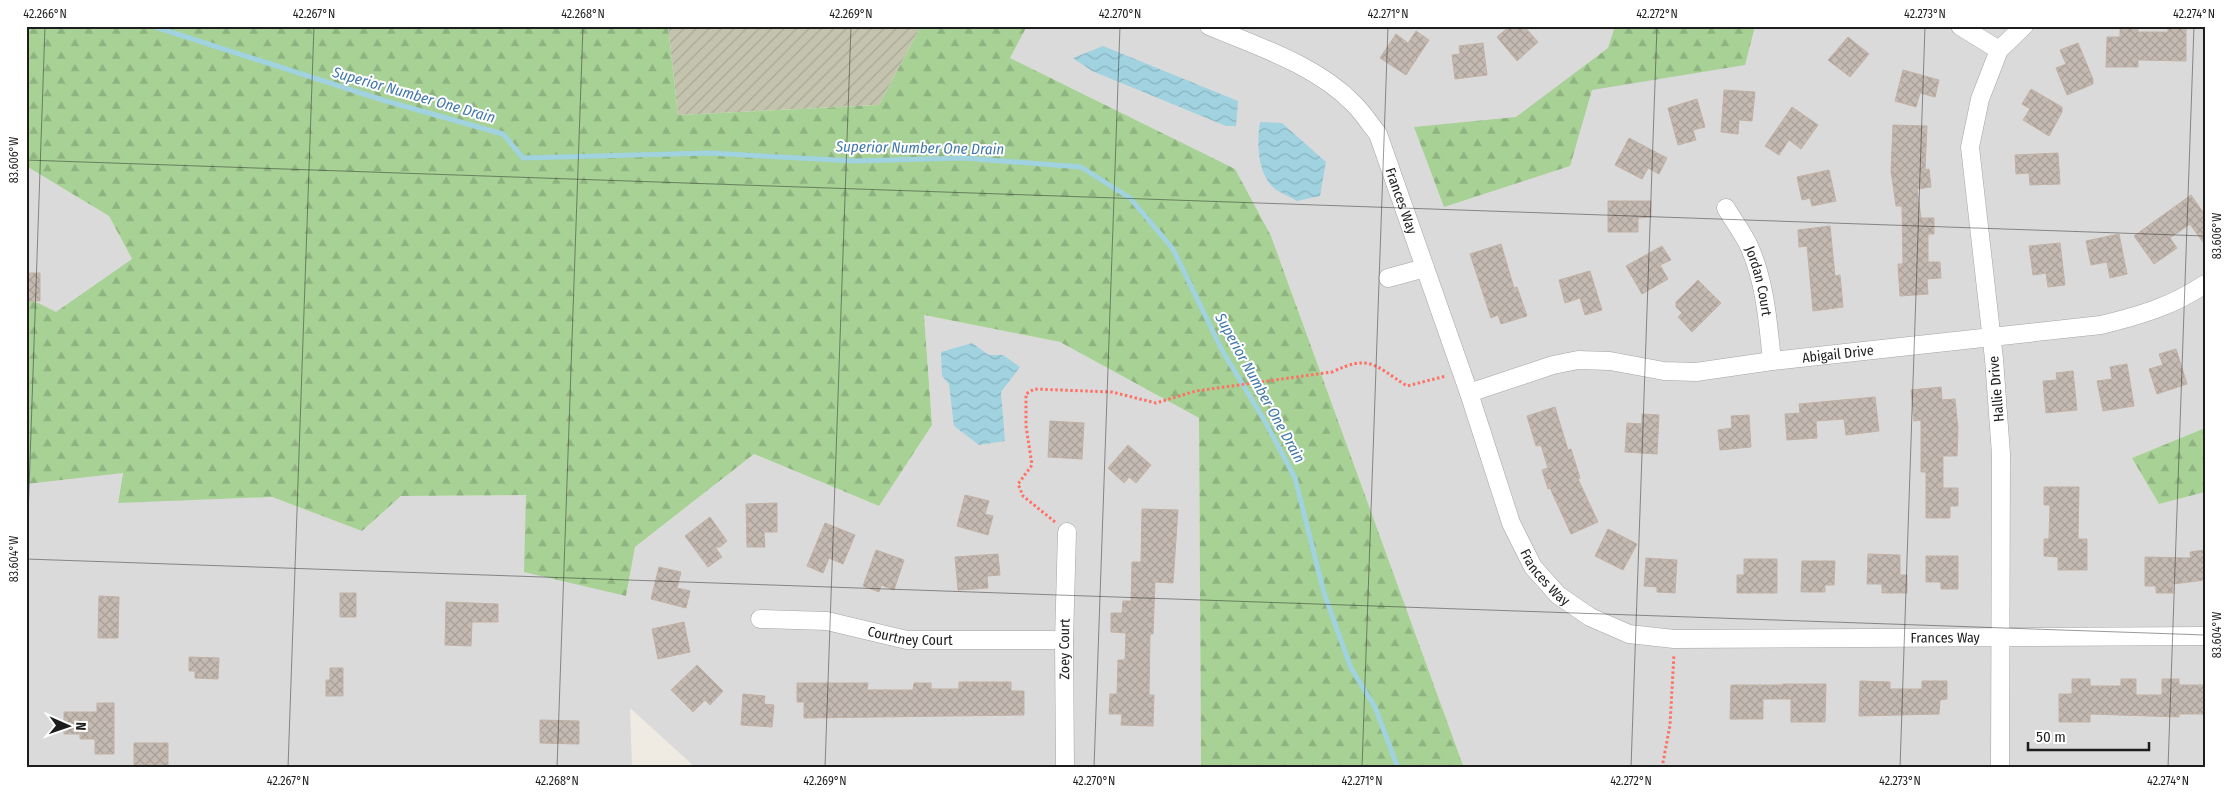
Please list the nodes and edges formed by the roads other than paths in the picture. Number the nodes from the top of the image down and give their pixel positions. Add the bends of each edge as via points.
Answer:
1 (1210, 26) edge
2 (1960, 26) edge
3 (2024, 26) edge
4 (1999, 50) junction
5 (1726, 208) dead end
6 (1425, 268) junction
7 (1388, 278) dead end
8 (2205, 284) edge
9 (1992, 337) junction
10 (1772, 361) junction
11 (1469, 393) junction
12 (1067, 532) road end
13 (760, 619) dead end
14 (2205, 636) edge
15 (2000, 638) junction
16 (1064, 640) junction
17 (1065, 768) edge
18 (2000, 768) edge

1 - 6 street, Frances Way via 1291,61 1329,82 1355,104 1378,134
2 - 4 street
3 - 4 street, Hallie Drive
4 - 9 street, Hallie Drive via 1980,99 1970,147
5 - 10 street, Jordan Court via 1748,244 1758,270
6 - 7 street
6 - 11 street, Frances Way
8 - 9 street, Abigail Drive via 2141,316 2102,325
9 - 10 street, Abigail Drive
9 - 15 street, Hallie Drive via 2001,454
10 - 11 street, Abigail Drive via 1696,372 1578,360
11 - 15 street, Frances Way via 1511,523 1533,567 1558,595 1590,617 1629,634 1674,639
12 - 16 street, Zoey Court
13 - 16 street, Courtney Court via 827,621 907,640
14 - 15 street, Frances Way
15 - 18 street, Hallie Drive
16 - 17 street, Zoey Court

